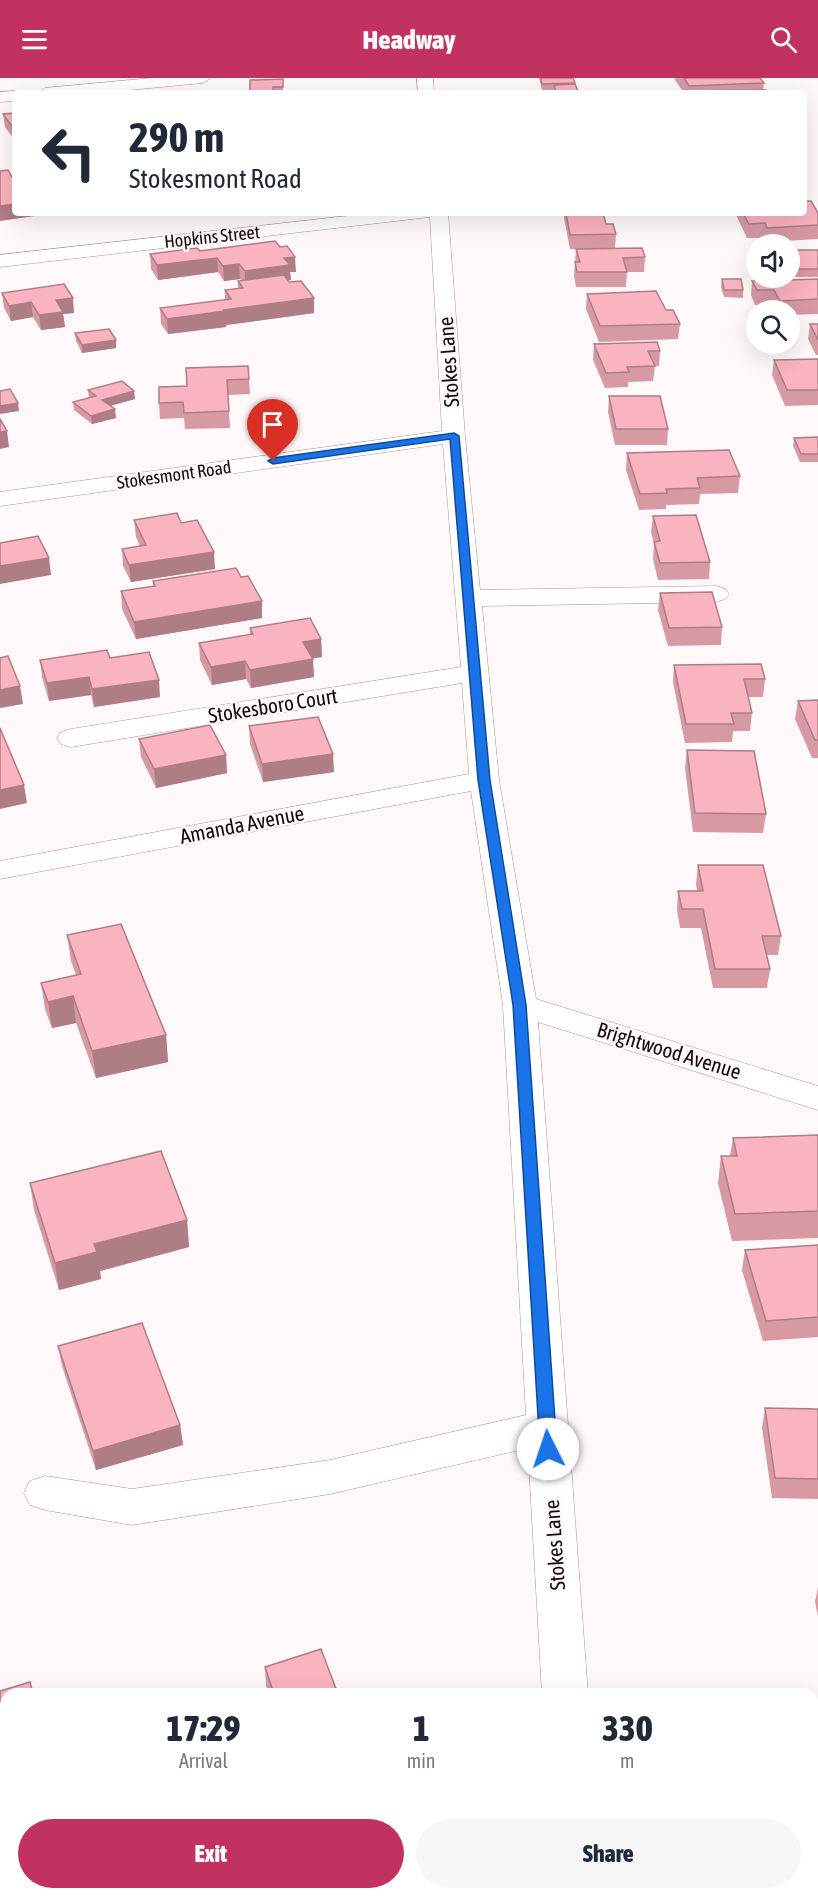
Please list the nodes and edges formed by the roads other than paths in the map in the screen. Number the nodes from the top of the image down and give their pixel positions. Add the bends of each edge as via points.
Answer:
1 (203, 78) edge
2 (77, 90) edge
3 (398, 216) edge
4 (439, 216) edge
5 (0, 261) edge
6 (454, 436) junction
7 (0, 499) edge
8 (716, 594) dead end
9 (468, 598) junction
10 (474, 673) junction
11 (71, 738) dead end
12 (484, 780) junction
13 (0, 870) edge
14 (520, 1005) junction
15 (818, 1098) edge
16 (547, 1427) junction
17 (45, 1493) dead end
18 (564, 1688) edge

1 - 2 street
3 - 5 street, Hopkins Street
4 - 6 street, Stokes Lane
6 - 7 street, Stokesmont Road
6 - 9 street, Stokes Lane
8 - 9 street
9 - 10 street, Stokes Lane
10 - 11 street, Stokesboro Court
10 - 12 street, Stokes Lane
12 - 13 street, Amanda Avenue
12 - 14 street, Stokes Lane
14 - 15 street, Brightwood Avenue
14 - 16 street, Stokes Lane
16 - 17 street via 330,1477 132,1508
16 - 18 street, Stokes Lane

